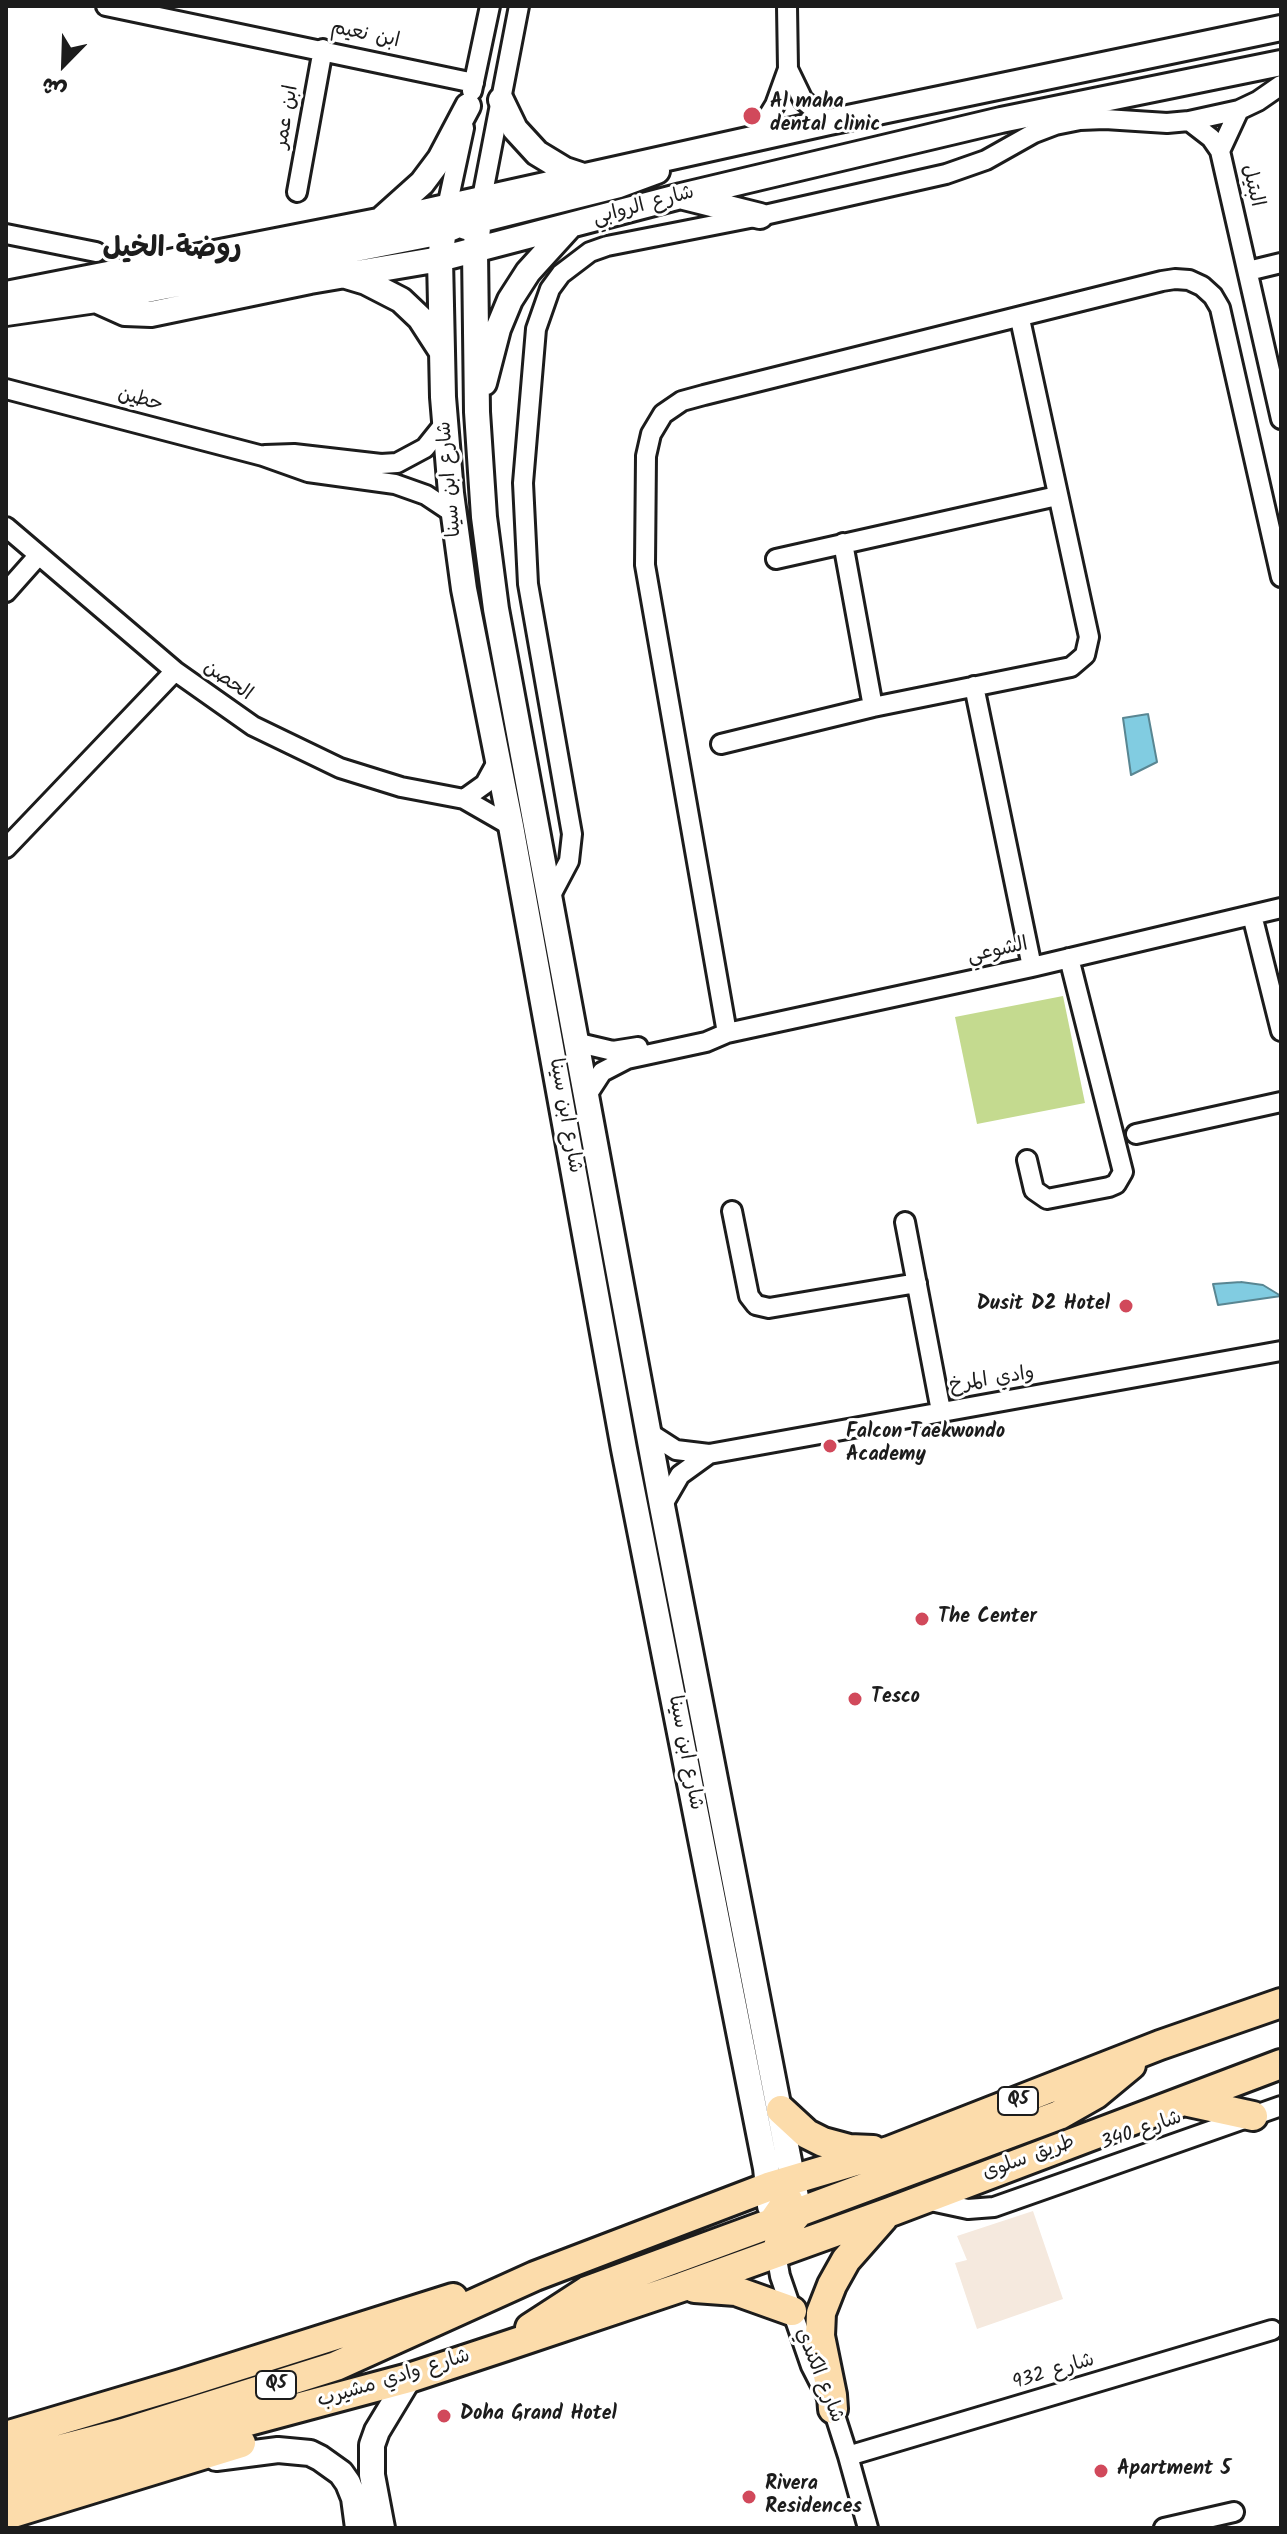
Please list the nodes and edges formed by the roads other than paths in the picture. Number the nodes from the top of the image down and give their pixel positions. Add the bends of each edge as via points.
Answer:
1 (106, 6) edge
2 (490, 6) edge
3 (519, 6) edge
4 (787, 6) edge
5 (1281, 28) edge
6 (323, 49) junction
7 (1281, 63) edge
8 (788, 69) junction
9 (1281, 85) edge
10 (471, 94) junction
11 (501, 100) junction
12 (1239, 110) junction
13 (1189, 121) junction
14 (829, 122) junction
15 (755, 138) junction
16 (708, 149) junction
17 (1220, 151) junction
18 (580, 175) junction
19 (297, 192) dead end
20 (681, 196) junction
21 (447, 207) junction
22 (480, 209) junction
23 (760, 216) junction
24 (378, 222) junction
25 (570, 226) junction
26 (442, 232) junction
27 (6, 234) edge
28 (475, 251) junction
29 (96, 252) dead end
30 (440, 259) junction
31 (1281, 263) edge
32 (1248, 271) junction
33 (345, 276) junction
34 (6, 294) edge
35 (96, 300) junction
36 (6, 313) edge
37 (1020, 319) junction
38 (443, 354) junction
39 (6, 389) edge
40 (477, 412) junction
41 (1281, 419) edge
42 (445, 423) junction
43 (263, 456) junction
44 (1057, 496) junction
45 (453, 513) junction
46 (6, 527) edge
47 (843, 543) junction
48 (38, 556) junction
49 (776, 559) dead end
50 (1281, 577) edge
51 (6, 592) edge
52 (175, 671) junction
53 (974, 686) junction
54 (873, 707) junction
55 (721, 744) dead end
56 (497, 762) junction
57 (464, 799) junction
58 (511, 826) junction
59 (6, 848) edge
60 (550, 897) junction
61 (1281, 908) edge
62 (1252, 915) junction
63 (1069, 958) junction
64 (1032, 967) junction
65 (1281, 1031) edge
66 (725, 1033) junction
67 (579, 1043) junction
68 (587, 1095) junction
69 (1281, 1102) edge
70 (1136, 1134) dead end
71 (1027, 1160) dead end
72 (732, 1211) dead end
73 (905, 1222) dead end
74 (917, 1283) junction
75 (1281, 1351) edge
76 (941, 1411) junction
77 (648, 1432) junction
78 (709, 1454) junction
79 (662, 1506) junction
80 (1281, 2003) edge
81 (1146, 2051) junction
82 (1281, 2064) edge
83 (1183, 2101) junction
84 (1281, 2106) edge
85 (781, 2110) junction
86 (1253, 2116) junction
87 (889, 2151) junction
88 (781, 2183) junction
89 (923, 2199) junction
90 (799, 2212) junction
91 (890, 2212) junction
92 (772, 2223) junction
93 (790, 2248) junction
94 (535, 2276) junction
95 (682, 2287) junction
96 (792, 2311) junction
97 (1272, 2330) dead end
98 (506, 2346) junction
99 (409, 2378) junction
100 (833, 2409) junction
101 (6, 2436) edge
102 (848, 2456) junction
103 (182, 2462) junction
104 (6, 2463) edge
105 (6, 2486) edge
106 (1234, 2512) dead end
107 (6, 2515) edge
108 (358, 2528) edge
109 (382, 2528) edge
110 (868, 2528) edge
111 (1164, 2528) edge

1 - 6 street, ابن نعيم
2 - 10 street, شارع ابن سينا
3 - 11 street, شارع ابن سينا
4 - 8 street
5 - 14 street, شارع الروابي
6 - 10 street, ابن نعيم
6 - 19 street, ابن عمر
7 - 20 street, شارع الروابي via 1001,120
8 - 14 street via 803,100
8 - 15 street
9 - 12 street, شارع الروابي
10 - 21 street, شارع ابن سينا
10 - 24 street via 440,159 422,183
11 - 18 street via 515,129 537,153
11 - 22 street, شارع ابن سينا
12 - 13 street, شارع الروابي
12 - 17 street, البتيل
13 - 17 street, البتيل
13 - 23 street, شارع الروابي via 1080,120 1055,125 946,174
14 - 15 street, شارع الروابي
15 - 16 street, شارع الروابي
16 - 18 street, شارع الروابي
16 - 22 street via 636,180
17 - 32 street, البتيل
18 - 22 street, شارع الروابي
20 - 23 street
20 - 25 street, شارع الروابي
21 - 22 street, شارع الروابي
21 - 24 street, شارع الروابي
21 - 26 street, شارع ابن سينا
22 - 26 street
22 - 28 street, شارع ابن سينا
22 - 30 street
23 - 60 street, شارع الروابي via 607,246 575,262 550,289 539,319 522,508 528,584 572,834 569,861
24 - 34 street
25 - 28 street, شارع الروابي
25 - 40 street via 510,300
26 - 30 street, شارع ابن سينا
26 - 35 street
27 - 29 street
28 - 30 street, شارع الروابي
28 - 40 street, شارع ابن سينا
30 - 33 street, شارع الروابي
30 - 38 street, شارع ابن سينا
31 - 32 street
32 - 41 street, البتيل
33 - 35 street, شارع الروابي via 151,314 125,313
33 - 38 street via 401,300
35 - 36 street, شارع الروابي
37 - 44 street
37 - 50 street via 1175,279 1189,280 1213,296
37 - 66 street via 682,401 663,414 651,434 643,537 648,593
38 - 42 street, شارع ابن سينا
39 - 43 street, حطين
40 - 60 street, شارع ابن سينا via 496,609
42 - 43 street, حطين via 425,448 397,463
42 - 45 street, شارع ابن سينا
43 - 45 street, حطين via 308,472 411,488
44 - 47 street
44 - 53 street via 1089,637 1085,655 1071,667
45 - 56 street, شارع ابن سينا
46 - 48 street, الحصن
47 - 49 street
47 - 54 street
48 - 51 street
48 - 52 street, الحصن
52 - 57 street, الحصن via 253,726 310,756 401,787
52 - 59 street
53 - 54 street
53 - 64 street
54 - 55 street
56 - 57 street via 485,784
56 - 58 street, شارع ابن سينا
57 - 58 street, الحصن
58 - 88 street, شارع ابن سينا via 624,1449
60 - 67 street, شارع ابن سينا
61 - 62 street, الشوعي
62 - 63 street, الشوعي
62 - 65 street
63 - 64 street, الشوعي
63 - 71 street via 1123,1172 1109,1187 1047,1199 1034,1190
64 - 66 street, الشوعي
66 - 67 street, الشوعي via 613,1051
66 - 68 street, الشوعي via 614,1064
67 - 68 street, شارع ابن سينا
68 - 77 street, شارع ابن سينا
69 - 70 street
72 - 74 street via 749,1296 756,1305 769,1308
73 - 74 street
74 - 76 street
75 - 76 street, وادي المرخ
76 - 78 street, وادي المرخ
77 - 78 street, وادي المرخ via 676,1450
77 - 79 street, شارع ابن سينا
78 - 79 street, وادي المرخ via 680,1475
79 - 85 street, شارع ابن سينا
80 - 81 main road, Q5
81 - 87 main road, Q5
81 - 90 main road via 1104,2088 1059,2115
82 - 83 main road, طريق سلوى / Q5
83 - 86 main road
83 - 89 main road, طريق سلوى / Q5
84 - 86 street, شارع 340
85 - 87 main road via 823,2142
85 - 88 street, شارع ابن سينا
86 - 89 street, شارع 340 via 994,2207 968,2209
87 - 88 main road, Q5
88 - 90 street, شارع ابن سينا
88 - 92 main road via 789,2199
88 - 94 main road, شارع وادي مشيرب / Q5
89 - 91 main road, طريق سلوى / Q5
90 - 93 main road via 783,2231
91 - 93 main road, طريق سلوى / Q5
91 - 100 main road via 846,2260 821,2313
92 - 93 street, شارع الكندي
92 - 98 main road via 587,2291
93 - 95 main road, شارع وادي مشيرب / Q5
93 - 96 street, شارع الكندي via 780,2276
94 - 101 main road, شارع وادي مشيرب
94 - 104 main road, شارع وادي مشيرب / Q5 via 336,2366 123,2433
95 - 96 main road via 736,2291
95 - 98 main road, شارع وادي مشيرب / Q5
96 - 100 street, شارع الكندي
97 - 102 street, شارع 932
98 - 99 main road, شارع وادي مشيرب / Q5
99 - 103 main road via 336,2413
99 - 105 main road, شارع وادي مشيرب / Q5
99 - 109 street via 372,2445
100 - 102 street, شارع الكندي
102 - 110 street, شارع الكندي
103 - 107 main road
103 - 108 street via 278,2450 310,2453 348,2483
106 - 111 street

